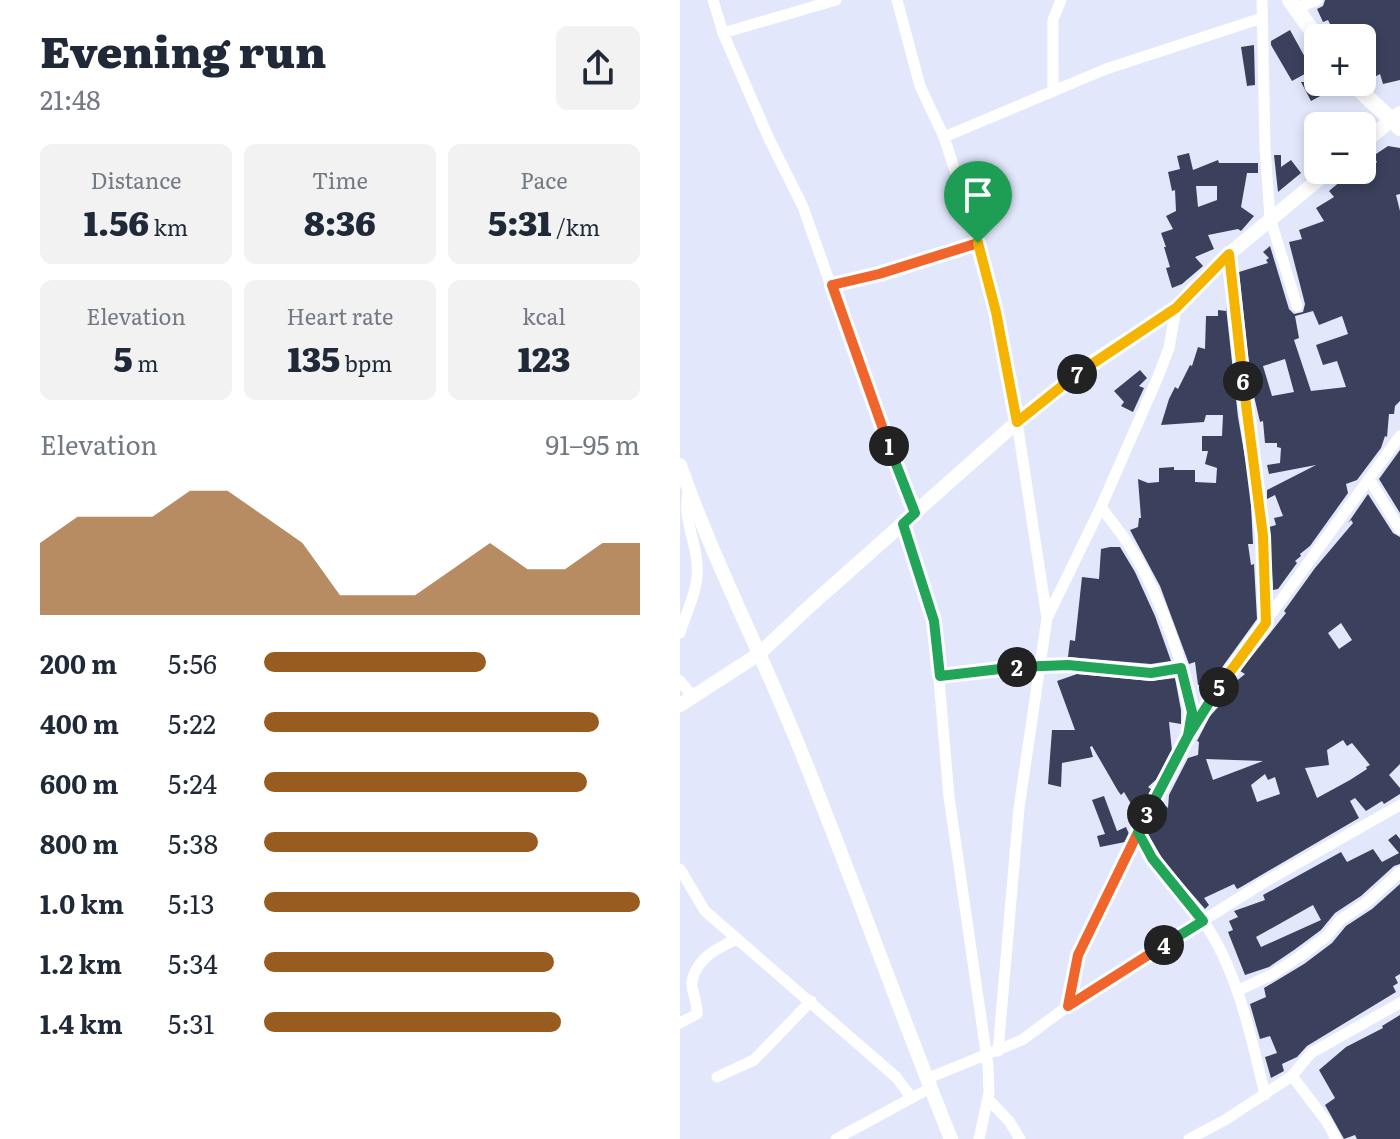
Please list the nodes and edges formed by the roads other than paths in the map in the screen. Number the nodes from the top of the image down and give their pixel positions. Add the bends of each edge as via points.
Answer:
1 (713, 0) edge
2 (836, 0) edge
3 (897, 0) edge
4 (1061, 0) edge
5 (1262, 0) edge
6 (1317, 0) edge
7 (1292, 4) edge
8 (1262, 18) junction
9 (1307, 24) edge
10 (723, 33) junction
11 (1053, 90) junction
12 (1368, 96) edge
13 (1397, 121) edge
14 (1376, 135) edge
15 (944, 137) junction
16 (1312, 184) edge
17 (1270, 218) junction
18 (978, 243) junction
19 (1229, 254) junction
20 (832, 285) junction
21 (1297, 306) dead end
22 (1176, 308) junction
23 (1017, 422) junction
24 (1400, 436) edge
25 (680, 465) edge
26 (1369, 479) junction
27 (689, 487) junction
28 (1101, 507) junction
29 (915, 513) junction
30 (903, 524) junction
31 (1400, 529) edge
32 (1047, 618) junction
33 (1266, 623) junction
34 (680, 633) edge
35 (759, 654) junction
36 (1042, 666) junction
37 (1181, 668) junction
38 (940, 676) junction
39 (680, 681) edge
40 (686, 701) edge
41 (1188, 736) junction
42 (1400, 805) edge
43 (1138, 832) junction
44 (680, 869) edge
45 (1400, 872) edge
46 (1203, 921) junction
47 (737, 939) junction
48 (1237, 991) junction
49 (811, 1001) junction
50 (1400, 1003) edge
51 (1068, 1006) junction
52 (680, 1023) edge
53 (992, 1054) junction
54 (1292, 1076) junction
55 (717, 1077) dead end
56 (928, 1084) junction
57 (1265, 1095) junction
58 (911, 1097) junction
59 (988, 1099) junction
60 (836, 1139) edge
61 (951, 1139) edge
62 (979, 1139) edge
63 (1020, 1139) edge
64 (1189, 1139) edge
65 (1336, 1139) edge

1 - 10 street
2 - 10 street
3 - 15 street via 920,86
4 - 11 street via 1053,20
5 - 8 street
6 - 7 street
7 - 9 main road
8 - 11 street
8 - 17 street
10 - 20 street via 803,207
11 - 15 street
12 - 13 main road
13 - 14 street
15 - 18 street
16 - 17 street
17 - 19 street
17 - 21 street
18 - 20 street
18 - 23 street
19 - 22 street
19 - 33 street via 1258,485
20 - 29 street
22 - 23 street via 1089,364
22 - 28 street via 1169,348
23 - 29 street
23 - 32 street
24 - 26 street
25 - 27 street
26 - 31 street
26 - 33 street
27 - 34 street via 681,513 697,577
27 - 35 street
28 - 32 street
28 - 37 street via 1143,570
29 - 30 street
30 - 35 street
30 - 38 street via 934,621
32 - 36 street
33 - 41 street
35 - 40 street
35 - 56 street via 833,830
36 - 37 street via 1151,673
36 - 38 street
36 - 53 street via 1019,808
37 - 41 street via 1192,712
38 - 53 street via 949,797
39 - 40 street
41 - 43 street
42 - 46 street
43 - 46 street via 1152,858
43 - 51 street via 1078,955
44 - 47 street via 705,911
45 - 48 street via 1299,957
46 - 48 street
46 - 51 street
47 - 49 street
47 - 52 street via 703,960 692,982 697,1014
48 - 57 street
49 - 55 street via 754,1060
49 - 58 street via 896,1077
50 - 54 street via 1311,1053
51 - 53 street via 1022,1040
53 - 56 street
53 - 59 street
54 - 57 street
54 - 65 street
56 - 58 street
56 - 61 street
57 - 64 street
58 - 60 street
59 - 62 street
59 - 63 street

